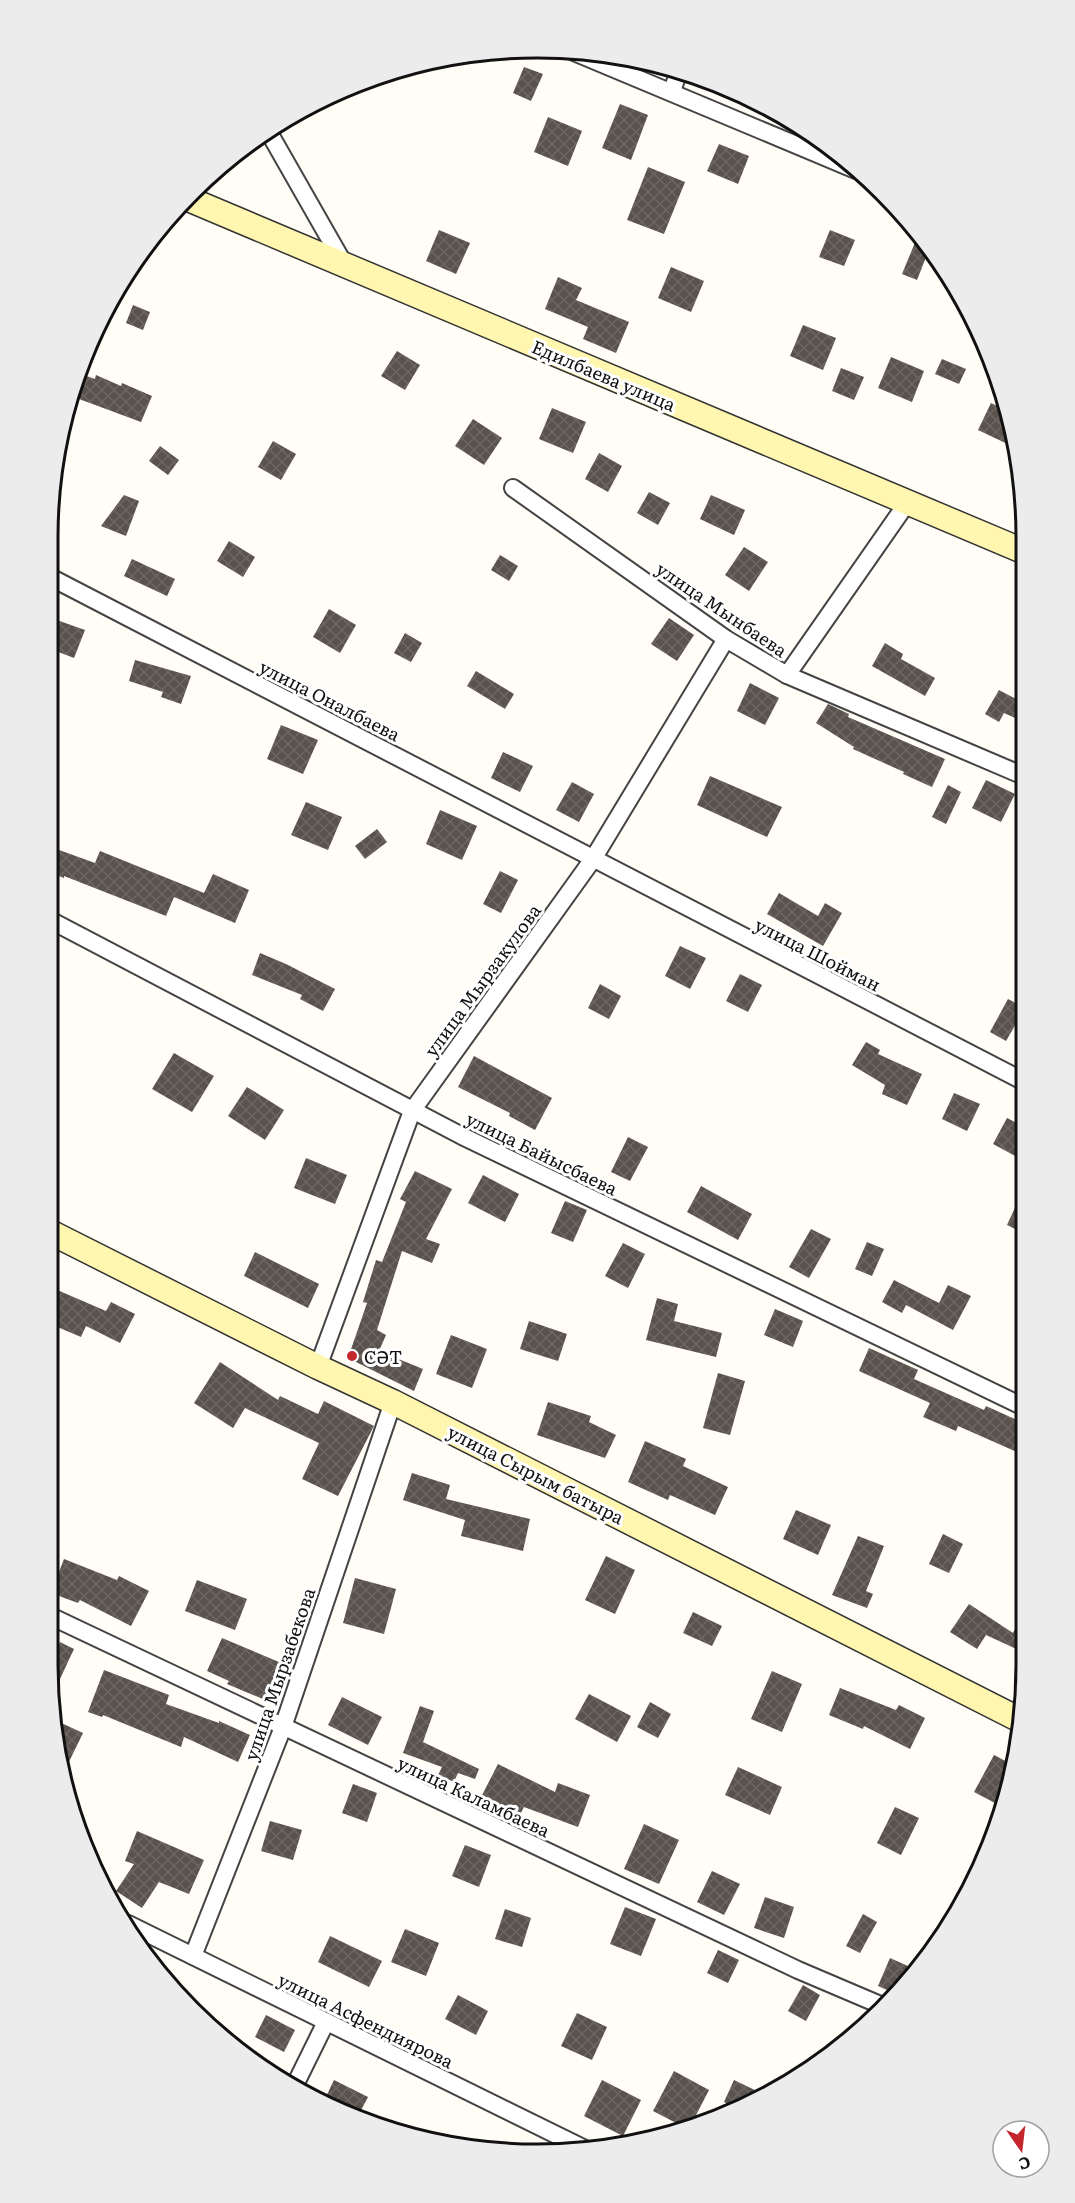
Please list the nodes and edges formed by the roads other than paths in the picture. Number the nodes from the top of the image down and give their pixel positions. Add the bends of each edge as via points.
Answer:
1 (603, 63) edge
2 (676, 80) edge
3 (672, 91) junction
4 (272, 138) edge
5 (832, 160) edge
6 (196, 202) edge
7 (344, 264) junction
8 (513, 488) dead end
9 (907, 503) junction
10 (1016, 548) edge
11 (58, 581) edge
12 (726, 639) junction
13 (787, 675) junction
14 (1016, 773) edge
15 (594, 859) junction
16 (58, 924) edge
17 (1016, 1077) edge
18 (412, 1111) junction
19 (58, 1236) edge
20 (318, 1367) junction
21 (393, 1402) junction
22 (1016, 1403) edge
23 (58, 1621) edge
24 (1013, 1716) edge
25 (283, 1727) junction
26 (137, 1928) edge
27 (193, 1956) junction
28 (877, 2003) edge
29 (326, 2022) junction
30 (298, 2080) edge
31 (558, 2143) edge

1 - 3 street
2 - 3 street
3 - 5 street
4 - 7 street
6 - 7 street, Едилбаева улица
7 - 9 street, Едилбаева улица
8 - 12 street, улица Мынбаева
9 - 10 street, Едилбаева улица
9 - 13 street
11 - 15 street, улица Оналбаева
12 - 13 street, улица Мынбаева
12 - 15 street, улица Мырзакулова
13 - 14 street, улица Мынбаева
15 - 17 street, улица Шойман
15 - 18 street, улица Мырзакулова
16 - 18 street, улица Байысбаева
18 - 20 street, улица Мырзакулова
18 - 22 street, улица Байысбаева
19 - 20 street, улица Сырым батыра
20 - 21 street, улица Сырым батыра
21 - 24 street, улица Сырым батыра
21 - 25 street, улица Мырзабекова
23 - 25 street, улица Каламбаева
25 - 27 street, улица Мырзабекова
25 - 28 street, улица Каламбаева
26 - 27 street, улица Асфендиярова
27 - 29 street, улица Асфендиярова
29 - 30 street
29 - 31 street, улица Асфендиярова

